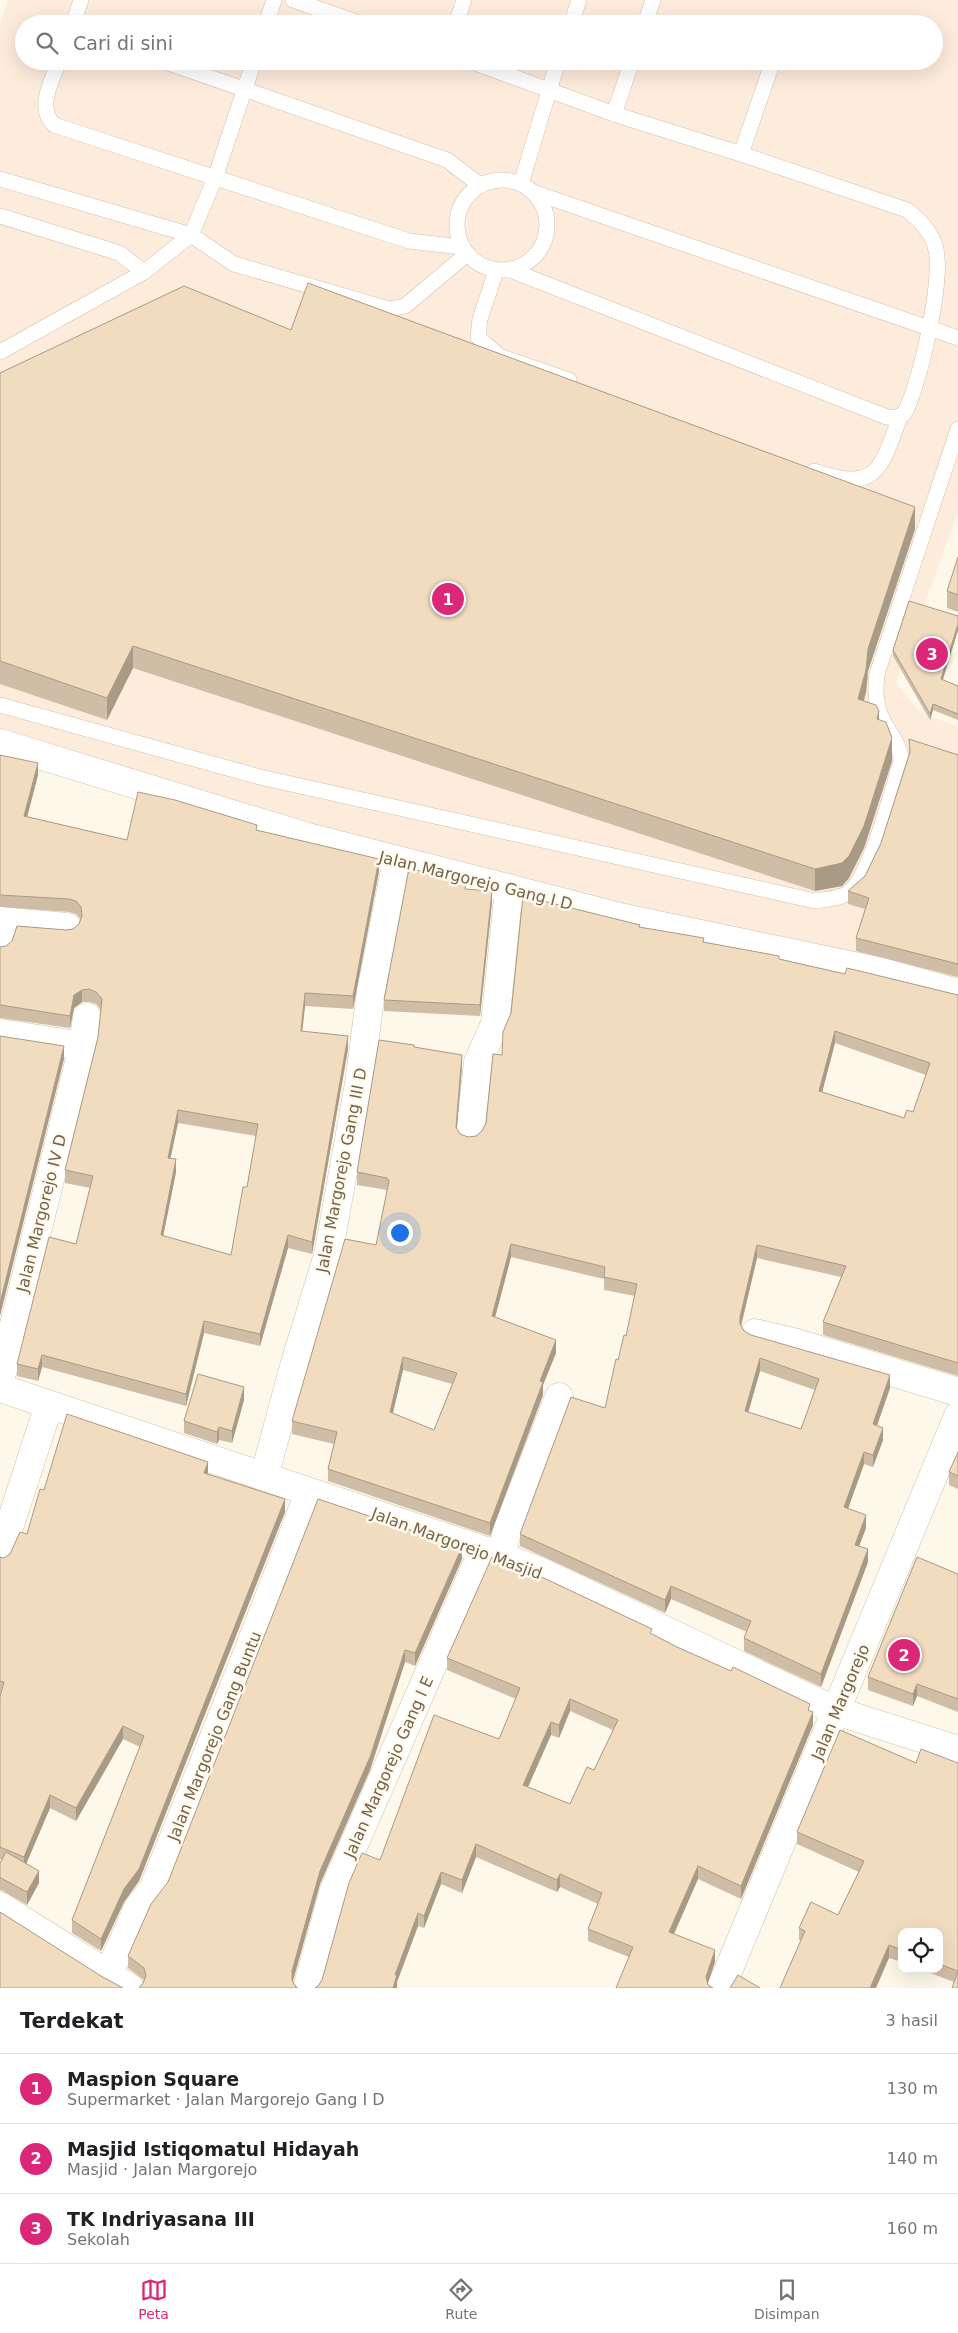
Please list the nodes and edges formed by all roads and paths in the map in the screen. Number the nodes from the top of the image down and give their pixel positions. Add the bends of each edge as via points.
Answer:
1 (81, 0) edge
2 (274, 0) edge
3 (293, 0) edge
4 (464, 0) edge
5 (579, 0) edge
6 (653, 0) edge
7 (76, 15) edge
8 (269, 15) edge
9 (336, 15) edge
10 (459, 15) edge
11 (574, 15) edge
12 (648, 15) edge
13 (56, 70) edge
14 (189, 70) edge
15 (251, 70) edge
16 (495, 70) edge
17 (555, 70) edge
18 (629, 70) edge
19 (770, 70) edge
20 (244, 89) junction
21 (549, 90) junction
22 (614, 114) junction
23 (741, 154) junction
24 (215, 178) junction
25 (0, 179) edge
26 (480, 185) junction
27 (527, 188) junction
28 (0, 216) edge
29 (191, 235) junction
30 (464, 251) junction
31 (503, 271) junction
32 (144, 272) junction
33 (930, 330) junction
34 (958, 338) edge
35 (0, 352) edge
36 (587, 387) edge
37 (900, 417) junction
38 (958, 429) edge
39 (801, 466) edge
40 (0, 705) edge
41 (0, 743) edge
42 (397, 860) junction
43 (509, 888) junction
44 (67, 927) dead end
45 (1, 929) edge
46 (958, 993) edge
47 (87, 1017) dead end
48 (0, 1033) edge
49 (83, 1046) junction
50 (470, 1134) dead end
51 (755, 1333) dead end
52 (0, 1381) edge
53 (0, 1388) edge
54 (958, 1392) edge
55 (559, 1397) dead end
56 (49, 1405) junction
57 (958, 1416) edge
58 (264, 1477) junction
59 (309, 1492) junction
60 (492, 1553) junction
61 (0, 1555) edge
62 (836, 1711) junction
63 (958, 1750) edge
64 (0, 1906) edge
65 (119, 1982) edge
66 (307, 1988) edge
67 (720, 1988) edge

1 - 7 lane
2 - 8 lane
3 - 9 lane
4 - 10 lane
5 - 11 lane
6 - 12 lane
13 - 24 lane via 45,102 46,115 54,125
14 - 20 lane
15 - 20 lane
16 - 21 lane
17 - 21 lane
18 - 22 lane
19 - 23 lane
20 - 24 lane
20 - 26 lane via 447,160
21 - 22 lane
21 - 27 lane
22 - 23 lane
23 - 33 lane via 907,210 919,219 936,248 938,267
24 - 29 lane
24 - 30 lane via 410,241
25 - 29 lane
26 - 27 lane via 493,180 508,180
26 - 30 lane via 468,194 456,220 456,234
27 - 31 lane via 542,204 547,217 543,245 524,266
27 - 33 lane
28 - 32 lane via 119,253
29 - 30 lane via 234,264 389,309 405,306
29 - 32 lane
30 - 31 lane via 482,267
31 - 36 lane via 480,319 478,338 499,356
31 - 37 lane via 887,417
32 - 35 lane
33 - 34 lane
33 - 37 lane via 907,409
37 - 39 lane via 884,460 874,474 858,480
38 - 40 lane via 877,674 877,705 898,747 901,762 867,865 847,893 832,899 815,901 260,777
41 - 42 street, Jalan Margorejo Gang I D via 304,836
42 - 43 street, Jalan Margorejo Gang I D
42 - 58 street, Jalan Margorejo Gang III D via 371,991 359,1084 328,1256 294,1363
43 - 46 street, Jalan Margorejo Gang I D via 624,918 882,972
43 - 50 street via 494,1024 478,1062
44 - 45 street
47 - 49 street, Jalan Margorejo IV D
48 - 49 street
49 - 52 street, Jalan Margorejo IV D
51 - 54 street
53 - 56 street, Jalan Margorejo Masjid
55 - 60 street, Jalan Margorejo Gang I E via 508,1528
56 - 58 street, Jalan Margorejo Masjid
56 - 61 street
57 - 62 street, Jalan Margorejo
58 - 59 street, Jalan Margorejo Masjid
59 - 60 street, Jalan Margorejo Masjid
59 - 65 street, Jalan Margorejo Gang Buntu via 153,1889 138,1908
60 - 62 street, Jalan Margorejo Masjid via 537,1570
60 - 66 street, Jalan Margorejo Gang I E via 334,1890
62 - 63 street, Jalan Margorejo Masjid
62 - 67 street, Jalan Margorejo
64 - 65 street

